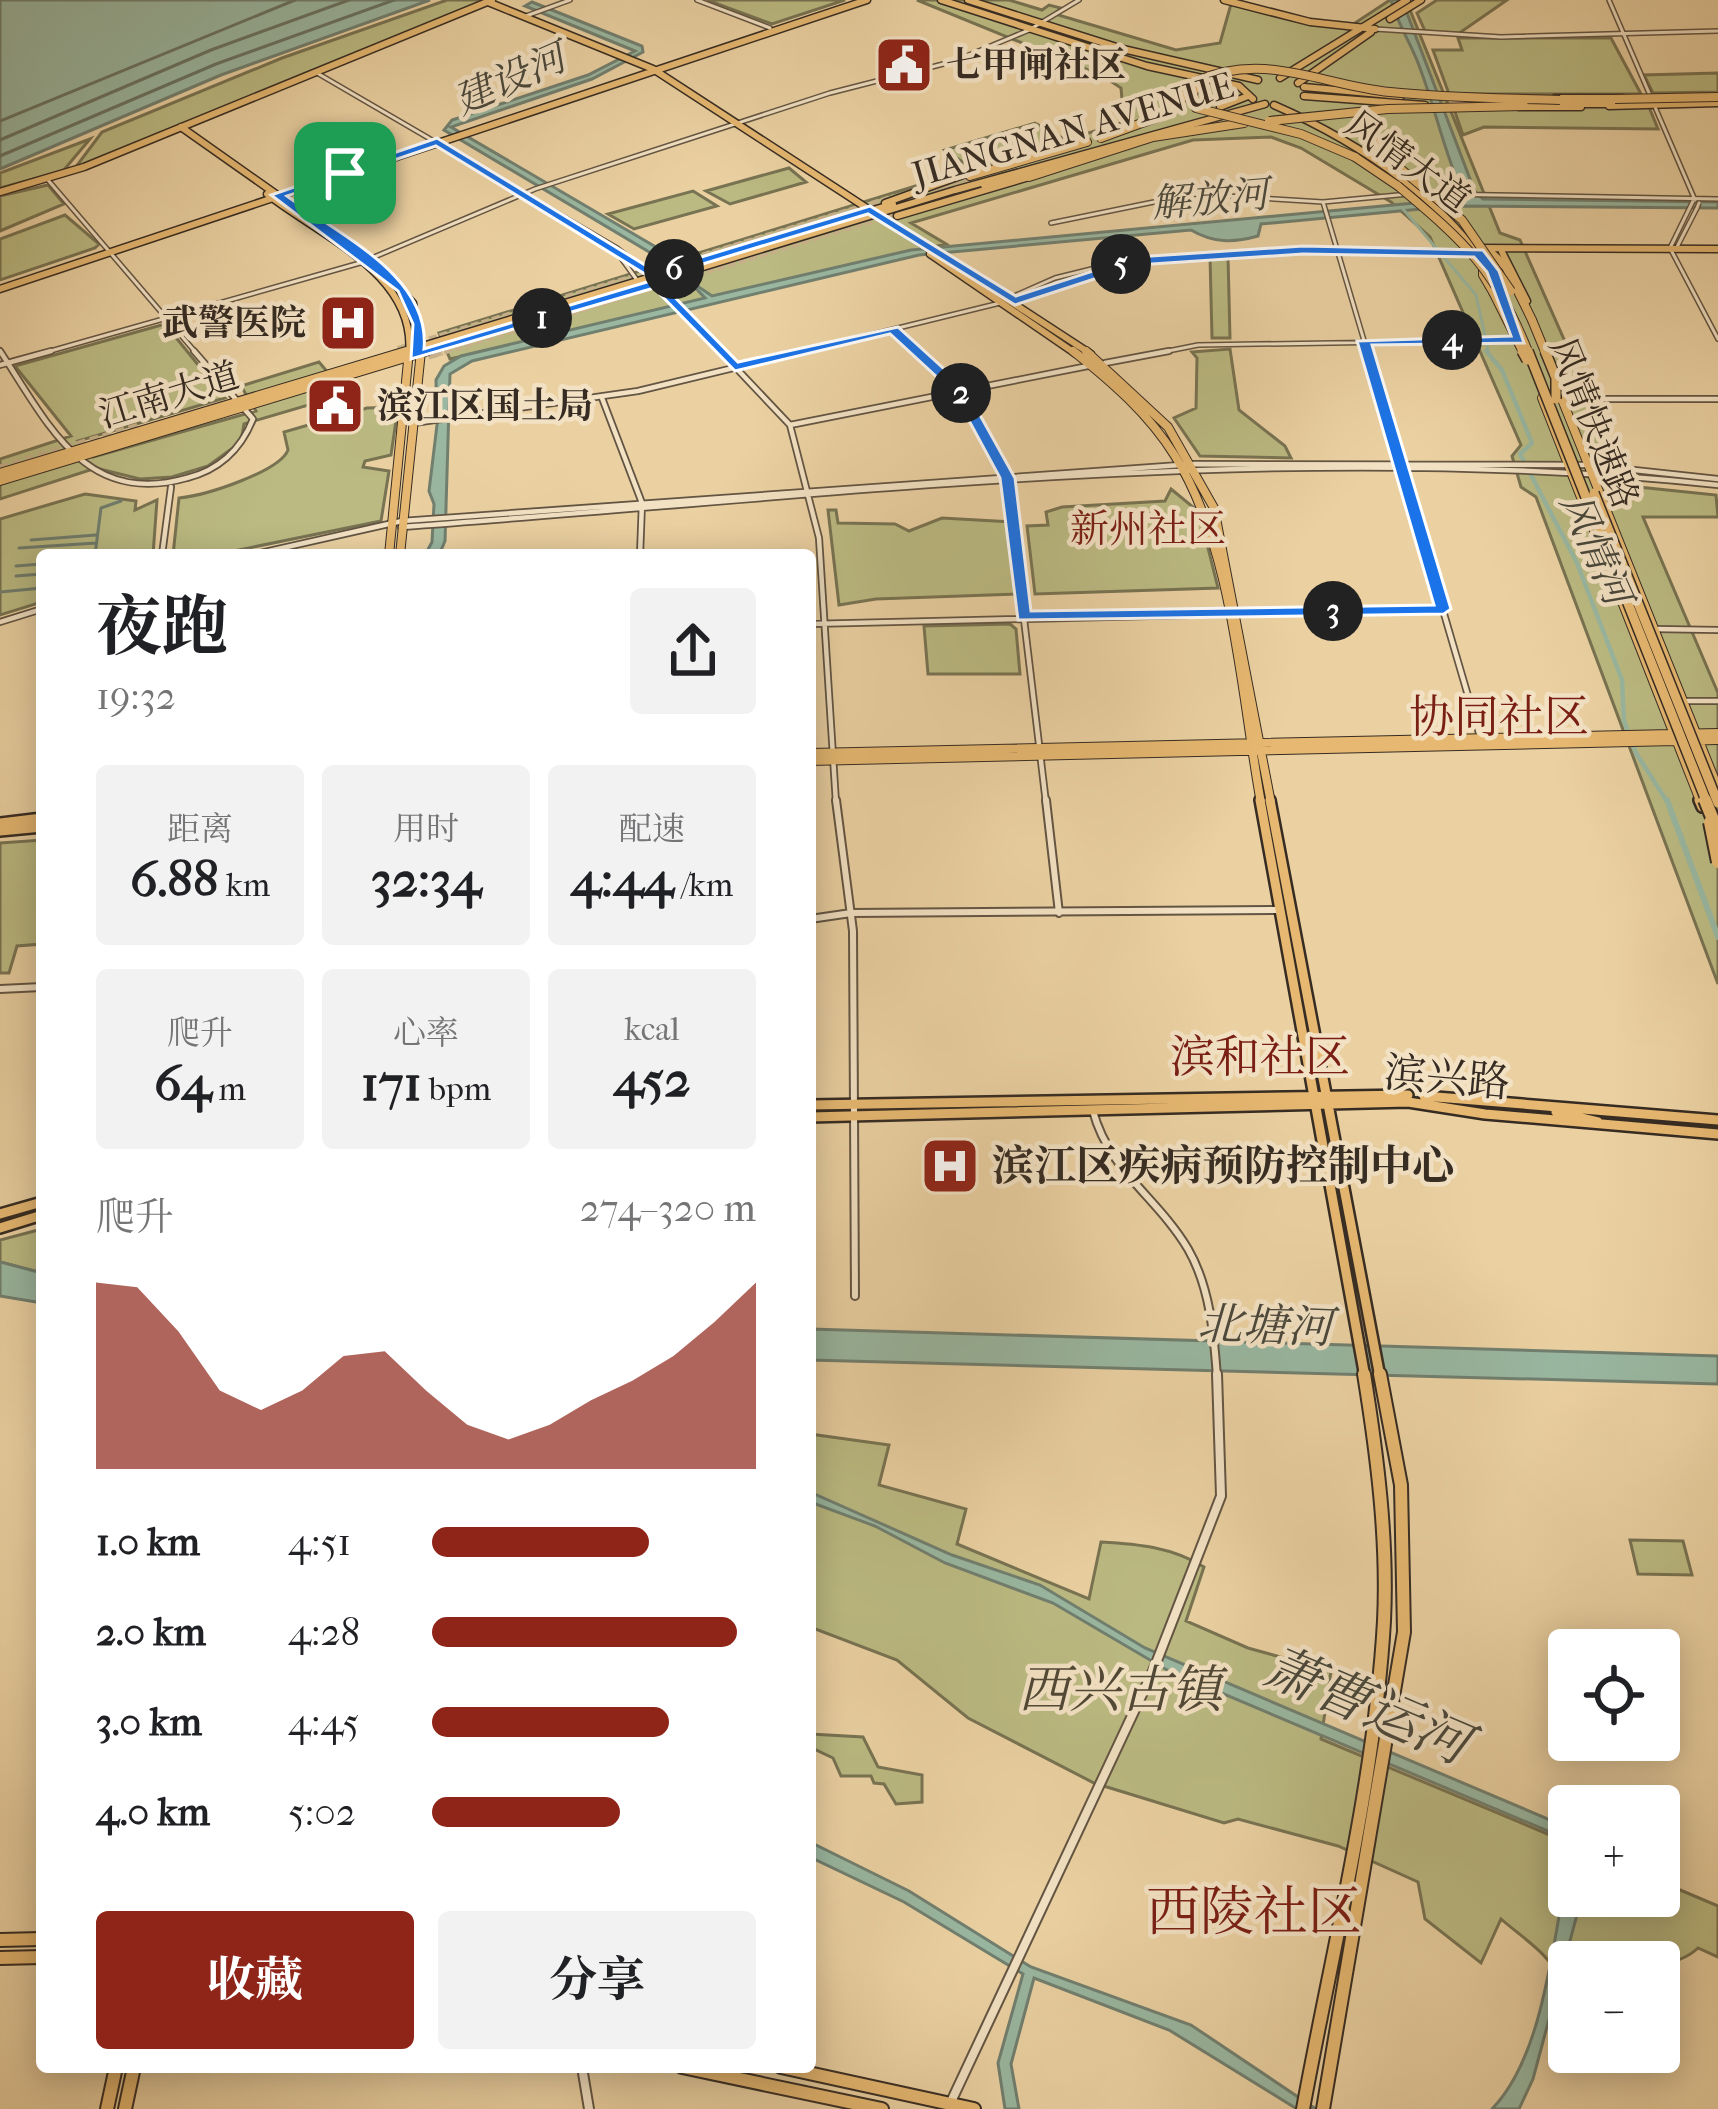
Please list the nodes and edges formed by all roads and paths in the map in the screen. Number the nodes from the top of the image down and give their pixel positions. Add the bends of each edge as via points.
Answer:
1 (570, 0) edge
2 (697, 0) edge
3 (855, 0) edge
4 (867, 0) edge
5 (940, 0) edge
6 (968, 0) edge
7 (1079, 0) edge
8 (1227, 0) edge
9 (1407, 0) edge
10 (1421, 0) edge
11 (1610, 0) edge
12 (487, 2) edge
13 (1393, 14) junction
14 (734, 16) junction
15 (533, 17) junction
16 (1041, 24) junction
17 (770, 28) junction
18 (1368, 29) junction
19 (1029, 30) junction
20 (1718, 31) edge
21 (757, 32) junction
22 (1622, 35) junction
23 (625, 59) junction
24 (647, 69) junction
25 (317, 73) junction
26 (1280, 78) junction
27 (1258, 80) junction
28 (1197, 81) junction
29 (1301, 85) junction
30 (1247, 93) junction
31 (1301, 98) junction
32 (1718, 99) edge
33 (1426, 101) junction
34 (1561, 101) junction
35 (1651, 101) junction
36 (1270, 104) junction
37 (1532, 106) junction
38 (735, 125) junction
39 (178, 128) junction
40 (1132, 136) junction
41 (1101, 138) dead end
42 (435, 140) junction
43 (1084, 142) joint
44 (1042, 152) junction
45 (1064, 156) junction
46 (1052, 167) junction
47 (972, 176) tunnel mouth
48 (1017, 176) junction
49 (1029, 177) joint
50 (48, 180) junction
51 (985, 185) tunnel mouth
52 (0, 192) edge
53 (524, 193) junction
54 (272, 194) junction
55 (1424, 196) junction
56 (1718, 199) edge
57 (1694, 204) junction
58 (1325, 206) junction
59 (872, 214) junction
60 (1051, 223) dead end
61 (614, 248) junction
62 (110, 249) junction
63 (1337, 249) junction
64 (1674, 250) junction
65 (1718, 250) edge
66 (1482, 252) junction
67 (1502, 252) junction
68 (364, 261) junction
69 (655, 279) junction
70 (638, 280) junction
71 (0, 286) edge
72 (1008, 300) junction
73 (169, 319) junction
74 (893, 329) junction
75 (1718, 336) edge
76 (1519, 340) junction
77 (1364, 341) junction
78 (421, 346) junction
79 (0, 350) edge
80 (410, 355) junction
81 (9, 362) junction
82 (1106, 363) junction
83 (0, 365) edge
84 (1094, 365) junction
85 (735, 367) junction
86 (1538, 374) junction
87 (960, 391) junction
88 (602, 398) junction
89 (1560, 399) junction
90 (1718, 399) edge
91 (240, 405) junction
92 (410, 424) junction
93 (790, 425) junction
94 (74, 455) junction
95 (1195, 467) junction
96 (1183, 468) junction
97 (1402, 468) junction
98 (1569, 468) junction
99 (1589, 468) junction
100 (0, 477) edge
101 (1008, 481) junction
102 (1718, 482) edge
103 (170, 487) junction
104 (810, 495) junction
105 (642, 507) junction
106 (402, 524) junction
107 (392, 526) junction
108 (163, 549) edge
109 (279, 549) edge
110 (390, 549) edge
111 (400, 549) edge
112 (640, 549) edge
113 (1444, 609) junction
114 (36, 611) edge
115 (1236, 613) junction
116 (1225, 614) junction
117 (1024, 616) junction
118 (0, 622) edge
119 (826, 622) junction
120 (816, 623) edge
121 (1655, 629) junction
122 (1718, 630) edge
123 (1683, 700) junction
124 (1718, 700) edge
125 (1674, 737) junction
126 (1697, 737) junction
127 (1718, 737) edge
128 (1482, 742) junction
129 (1249, 746) junction
130 (1262, 746) junction
131 (1038, 751) junction
132 (830, 756) junction
133 (816, 757) edge
134 (1718, 788) edge
135 (1712, 804) edge
136 (36, 823) edge
137 (0, 827) edge
138 (1718, 832) edge
139 (1718, 848) edge
140 (1718, 862) edge
141 (1290, 909) junction
142 (1277, 910) junction
143 (851, 913) junction
144 (1059, 913) junction
145 (816, 918) edge
146 (36, 987) edge
147 (0, 988) edge
148 (1312, 1094) junction
149 (1327, 1094) junction
150 (816, 1106) edge
151 (1316, 1107) junction
152 (1329, 1107) junction
153 (853, 1110) junction
154 (1094, 1111) junction
155 (816, 1116) edge
156 (1718, 1120) edge
157 (1718, 1134) edge
158 (36, 1204) edge
159 (0, 1214) edge
160 (36, 1218) edge
161 (0, 1228) edge
162 (1346, 1234) junction
163 (855, 1296) dead end
164 (36, 1939) edge
165 (0, 1940) edge
166 (36, 1957) edge
167 (0, 1958) edge
168 (115, 2073) edge
169 (133, 2073) edge
170 (583, 2073) edge
171 (711, 2073) edge
172 (807, 2073) edge
173 (948, 2106) edge
174 (106, 2109) edge
175 (125, 2109) edge
176 (589, 2109) edge
177 (882, 2109) edge
178 (974, 2109) edge
179 (1303, 2109) edge
180 (1323, 2109) edge

1 - 15 street
2 - 14 street
3 - 17 main road
4 - 24 main road
5 - 19 main road, 风情大道
6 - 16 main road
7 - 16 street
8 - 18 main road
9 - 13 main road
10 - 13 main road
11 - 22 street
12 - 15 main road
12 - 23 main road
12 - 25 main road
13 - 18 main road
14 - 17 street
14 - 21 street
15 - 23 main road
16 - 19 street
16 - 27 main road
17 - 21 main road
18 - 22 street
18 - 26 main road
18 - 29 main road
19 - 30 main road, 风情大道
19 - 38 street via 955,61
20 - 22 street
21 - 24 main road
22 - 35 street
23 - 24 main road
24 - 38 main road
24 - 42 main road
25 - 39 main road
25 - 42 street
26 - 27 main road
26 - 29 main road
27 - 30 main road
28 - 34 highway, bridge via 1225,67 1268,65 1373,91
28 - 41 highway via 1169,113
28 - 86 highway, 风情快速路, bridge via 1196,108 1301,134 1355,157 1438,214 1508,301
29 - 31 main road
29 - 33 main road
30 - 36 main road, 风情大道
30 - 40 main road
31 - 33 main road, JIANGNAN AVENUE
31 - 36 main road, JIANGNAN AVENUE
31 - 55 main road, 风情大道 via 1296,109
32 - 34 highway, bridge
32 - 35 main road
33 - 35 main road, bridge
34 - 37 highway, bridge
35 - 57 street
36 - 40 main road, JIANGNAN AVENUE
36 - 55 main road, 风情大道
37 - 45 highway, bridge via 1368,110 1189,130
37 - 89 highway, 风情快速路, bridge via 1367,115 1360,123 1488,247
38 - 53 street
38 - 59 main road
39 - 50 main road
39 - 54 main road
40 - 45 main road, JIANGNAN AVENUE
42 - 53 street
42 - 54 main road
43 - 44 main road
43 - 45 highway
44 - 45 highway
44 - 59 main road
45 - 46 highway
45 - 47 highway
45 - 48 highway
45 - 59 main road, JIANGNAN AVENUE
46 - 48 highway
46 - 49 highway
48 - 51 highway
49 - 59 main road via 893,217
50 - 52 main road
50 - 62 street
53 - 61 street
53 - 68 street
54 - 62 main road
54 - 68 main road
55 - 57 street
55 - 58 street
55 - 66 main road, 风情大道, bridge
56 - 57 street
57 - 64 street
58 - 60 street via 1193,194
58 - 63 street
59 - 69 main road
59 - 72 main road
61 - 69 street
61 - 70 street
62 - 71 main road
62 - 73 street
63 - 66 street
63 - 72 street via 1136,261
63 - 77 street
64 - 65 main road
64 - 66 main road
64 - 67 main road
64 - 75 street
64 - 75 street
66 - 67 main road
66 - 76 main road, 风情大道
66 - 86 highway, bridge via 1483,275
66 - 89 main road, 风情大道 via 1509,279
66 - 89 highway, bridge via 1507,267
67 - 89 main road via 1563,385
68 - 73 street
68 - 78 main road via 413,303
68 - 80 main road via 408,314
69 - 70 main road
69 - 80 main road
69 - 85 street
70 - 78 main road
72 - 74 street
72 - 82 main road
72 - 84 main road
73 - 81 street
73 - 91 street
74 - 85 street
74 - 87 street
76 - 77 street
76 - 98 main road, 风情大道
77 - 82 street via 1198,345
77 - 97 street
78 - 80 main road
79 - 81 street
80 - 91 main road, 江南大道
80 - 92 main road
80 - 107 main road
81 - 83 street
81 - 94 street
82 - 95 main road
84 - 87 street
84 - 96 main road via 1143,410
85 - 88 street
85 - 93 street
86 - 135 highway, 风情快速路, bridge
87 - 93 street
87 - 101 street
88 - 92 street
88 - 105 street
89 - 90 street
89 - 99 main road, 风情大道
89 - 135 highway, 风情快速路, bridge
91 - 94 main road
91 - 103 street via 253,419 245,443 212,470
92 - 106 main road
93 - 104 street
94 - 100 main road
94 - 103 street via 120,484
95 - 96 street
95 - 97 street
95 - 115 main road via 1220,526
96 - 101 street
96 - 116 main road via 1206,512
97 - 98 street
97 - 113 street
98 - 99 street
98 - 125 main road, 风情大道
99 - 102 street
99 - 121 main road, 风情大道
101 - 104 street
101 - 117 street
103 - 108 street
104 - 105 street
104 - 119 street
105 - 106 street
105 - 112 street
106 - 107 street
106 - 111 main road
107 - 109 street
107 - 110 main road
113 - 115 street
113 - 128 street
114 - 118 street
115 - 116 street
115 - 130 main road
116 - 117 street
116 - 129 main road
117 - 119 street
117 - 131 street
119 - 120 street
119 - 132 street
121 - 122 street
121 - 123 main road, 风情大道
123 - 124 street
123 - 126 main road, 风情大道
125 - 126 main road
125 - 128 main road
125 - 139 main road, 风情大道
126 - 127 main road
126 - 134 main road, 风情大道
128 - 130 main road
129 - 130 main road
129 - 131 main road
129 - 142 main road
130 - 141 main road
131 - 132 main road
131 - 144 street
132 - 133 main road
132 - 143 street
135 - 138 highway, 风情快速路, bridge
135 - 140 highway, bridge
136 - 137 main road
141 - 142 street
141 - 149 main road
142 - 144 street
142 - 148 main road
143 - 144 street
143 - 145 street
143 - 153 street
146 - 147 street
148 - 149 main road, 滨兴路
148 - 151 main road
148 - 153 main road, 滨兴路
149 - 152 main road
149 - 156 main road, 滨兴路
150 - 153 main road, 滨兴路
151 - 152 main road, 滨兴路
151 - 154 main road, 滨兴路
151 - 162 main road
152 - 157 main road, 滨兴路 via 1404,1101
152 - 162 main road
153 - 154 main road, 滨兴路
153 - 155 main road, 滨兴路
153 - 163 street
154 - 173 street via 1112,1163 1192,1258 1214,1373 1221,1496 1153,1671
158 - 159 main road
160 - 161 main road
162 - 179 main road via 1372,1435 1384,1621
162 - 180 main road via 1400,1485 1404,1632
164 - 165 main road
166 - 167 main road
168 - 174 main road
169 - 175 main road
170 - 176 street
171 - 177 main road
172 - 173 main road
173 - 178 main road

